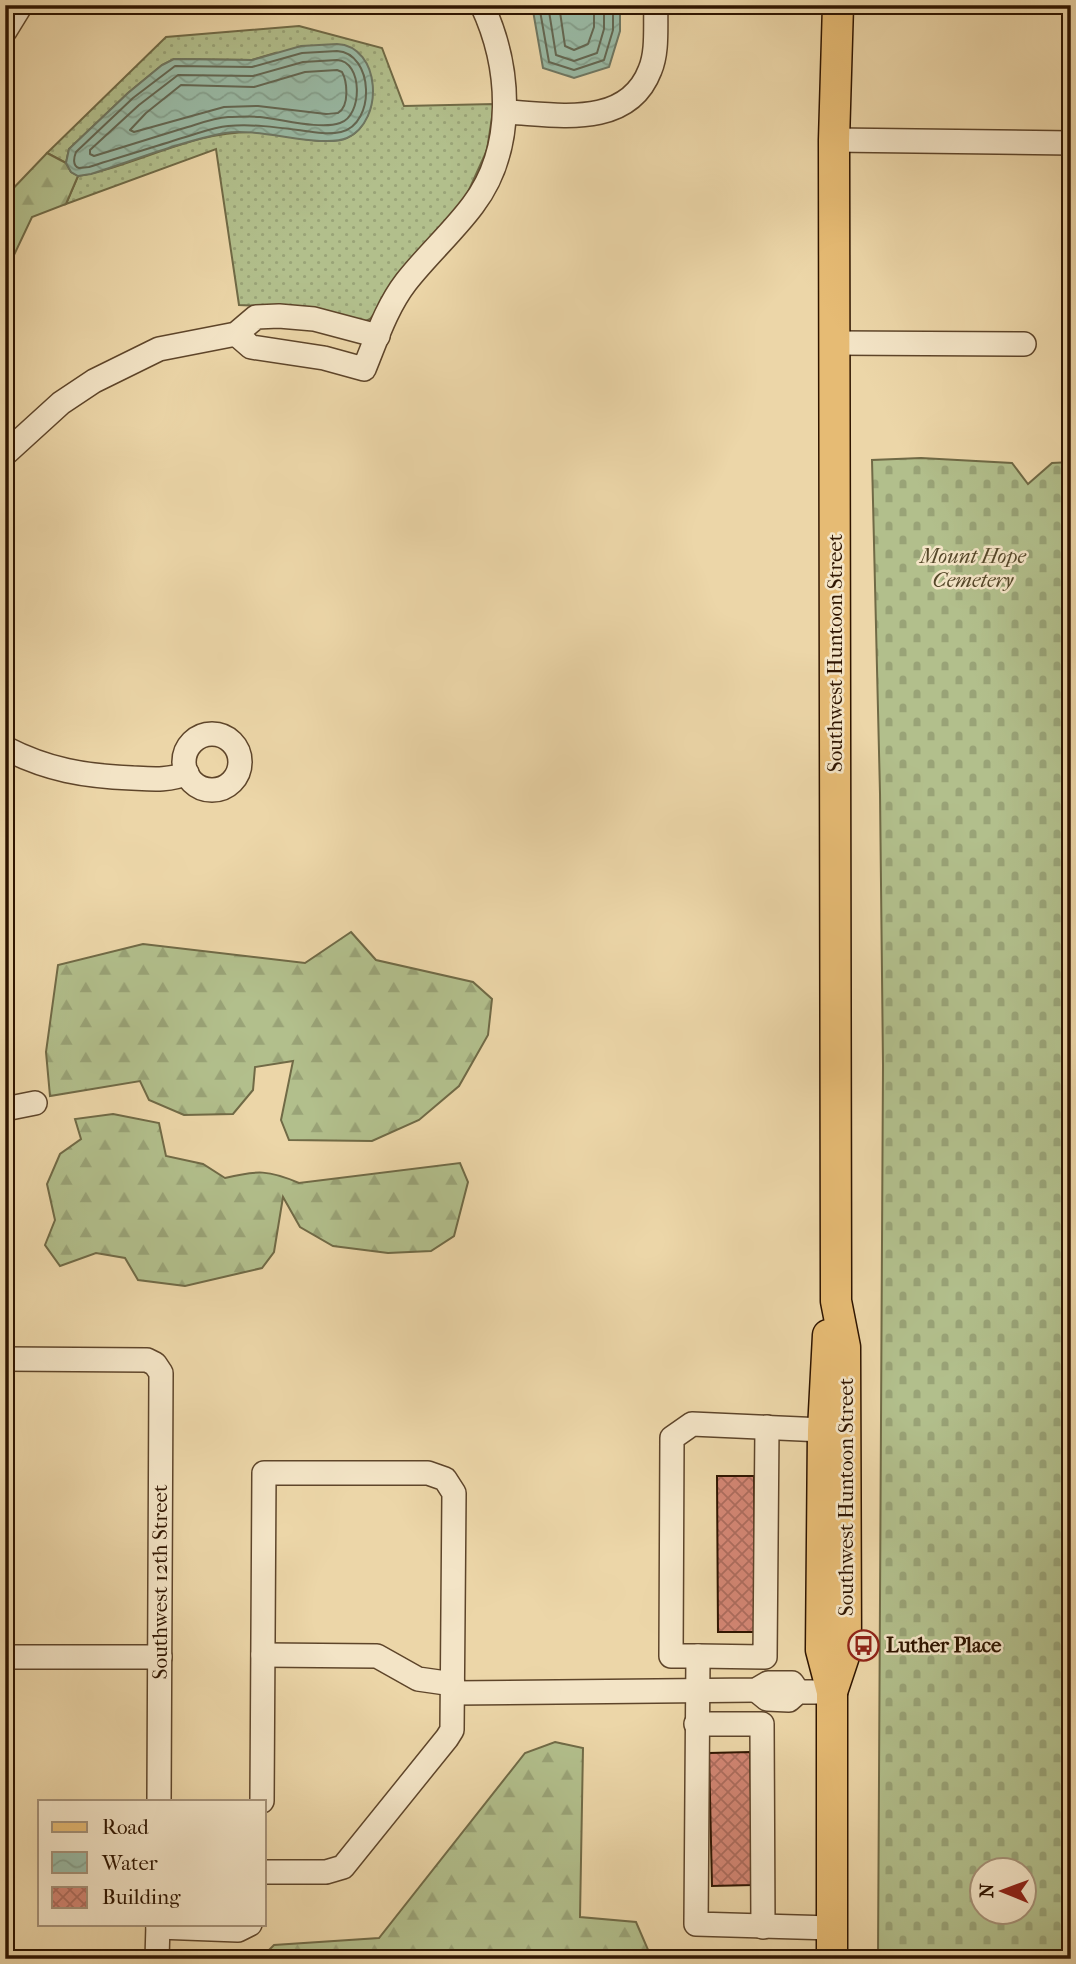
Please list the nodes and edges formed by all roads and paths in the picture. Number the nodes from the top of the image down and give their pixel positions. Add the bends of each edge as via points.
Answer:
1 (21, 5) edge
2 (482, 5) edge
3 (656, 5) edge
4 (838, 5) edge
5 (5, 31) edge
6 (505, 112) junction
7 (834, 140) junction
8 (1071, 143) edge
9 (236, 334) junction
10 (377, 336) junction
11 (835, 343) junction
12 (1024, 344) dead end
13 (5, 454) edge
14 (5, 748) edge
15 (187, 773) dead end
16 (35, 1103) dead end
17 (5, 1109) edge
18 (836, 1301) junction
19 (5, 1359) edge
20 (767, 1427) junction
21 (823, 1430) junction
22 (263, 1655) junction
23 (698, 1656) junction
24 (5, 1657) edge
25 (159, 1657) junction
26 (453, 1689) junction
27 (697, 1691) junction
28 (832, 1692) junction
29 (696, 1724) junction
30 (159, 1800) edge
31 (262, 1800) edge
32 (266, 1872) edge
33 (158, 1926) edge
34 (174, 1926) edge
35 (246, 1926) edge
36 (763, 1927) junction
37 (832, 1928) junction
38 (157, 1959) edge
39 (832, 1959) edge

1 - 5 street
2 - 6 street via 501,57
3 - 6 street via 651,69 622,105 591,115
4 - 7 main road, Southwest Huntoon Street
6 - 10 street via 493,165 479,196 405,283
7 - 8 street
7 - 11 main road, Southwest Huntoon Street
9 - 10 street via 256,317 279,316 314,319
9 - 10 street via 251,347 364,369
9 - 13 street via 159,349 118,369 61,403
11 - 12 street
11 - 18 main road, Southwest Huntoon Street
14 - 15 street via 74,774 158,779
16 - 17 street
18 - 21 main road, Southwest Huntoon Street via 826,1340
18 - 28 main road, Southwest Huntoon Street via 845,1347 846,1650
19 - 25 street, Southwest 12th Street via 147,1360 155,1364 162,1378
20 - 21 street
20 - 23 street via 765,1657
20 - 23 street via 692,1424 672,1438 671,1656
21 - 28 main road, Southwest Huntoon Street via 821,1650
22 - 26 street via 377,1656 418,1679
22 - 26 street via 264,1473 434,1474 445,1479 454,1493
22 - 31 street
23 - 27 street
24 - 25 street
25 - 30 street, Southwest 12th Street
26 - 27 street
26 - 32 street via 453,1723 447,1738 343,1867 326,1872
27 - 28 street via 756,1690 768,1683 792,1683 798,1692
27 - 29 street
28 - 37 main road, Southwest Huntoon Street
29 - 36 street via 696,1924
29 - 36 street via 762,1724
33 - 38 street
34 - 35 street via 239,1930
36 - 37 street
37 - 39 main road, Southwest Huntoon Street

